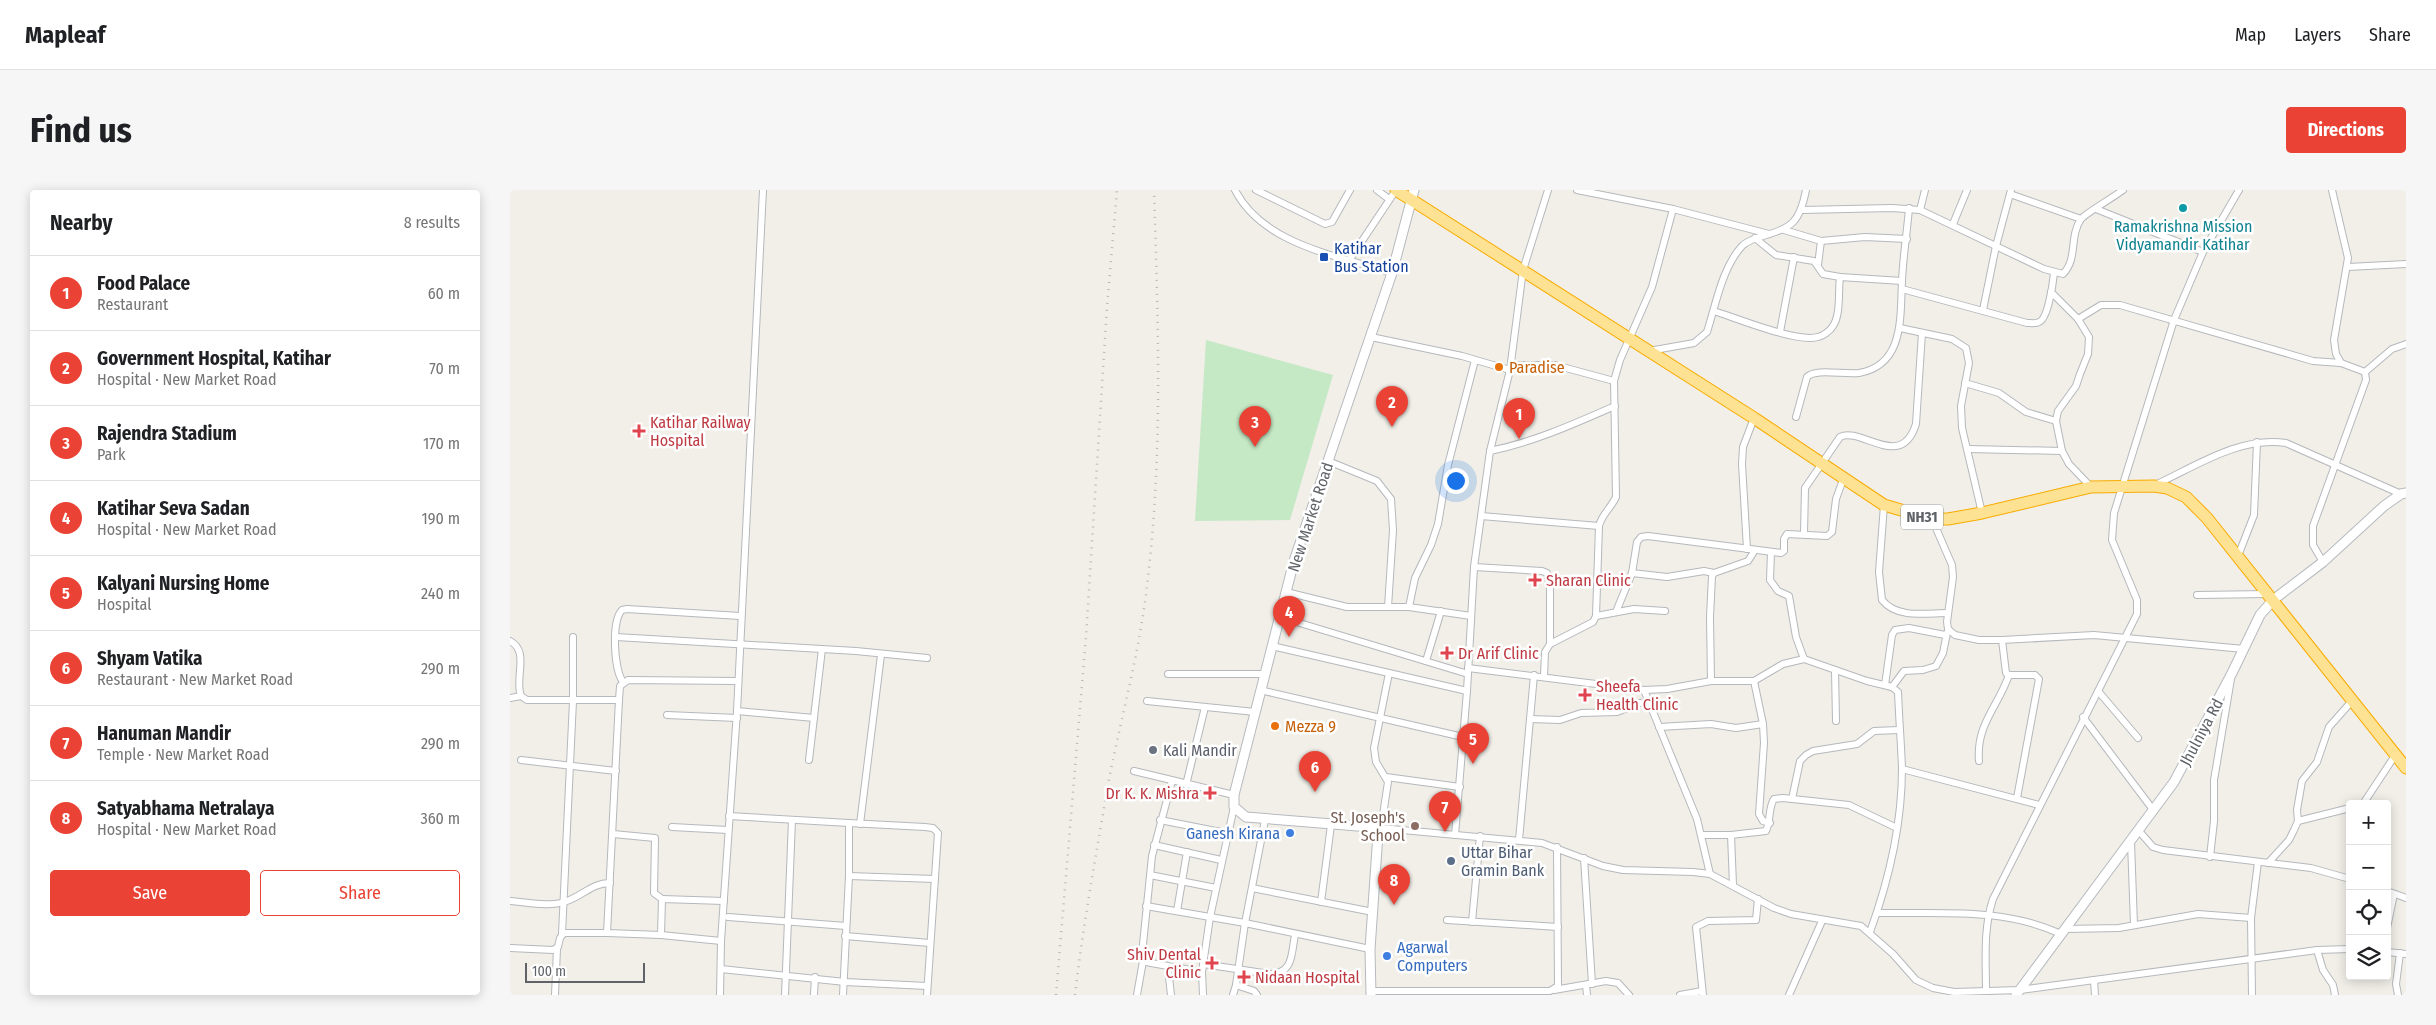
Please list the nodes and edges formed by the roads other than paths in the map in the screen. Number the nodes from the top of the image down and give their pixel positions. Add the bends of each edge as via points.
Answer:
1 (763, 190) edge
2 (1235, 190) edge
3 (1256, 190) edge
4 (1350, 190) edge
5 (1377, 190) edge
6 (1548, 190) edge
7 (1577, 190) edge
8 (1806, 190) edge
9 (1925, 190) edge
10 (1967, 190) edge
11 (2123, 190) edge
12 (2239, 190) edge
13 (2332, 190) edge
14 (2010, 192) edge
15 (1394, 193) edge
16 (1413, 194) edge
17 (1909, 208) junction
18 (1673, 209) junction
19 (2096, 209) junction
20 (1802, 210) junction
21 (1920, 210) junction
22 (2081, 219) junction
23 (1953, 224) junction
24 (1784, 230) junction
25 (1770, 234) junction
26 (1755, 238) junction
27 (1907, 239) junction
28 (1821, 241) junction
29 (1996, 246) junction
30 (2203, 252) junction
31 (1794, 257) junction
32 (1350, 259) junction
33 (2406, 264) edge
34 (1818, 265) junction
35 (2348, 267) junction
36 (1523, 270) junction
37 (1392, 273) junction
38 (2054, 273) junction
39 (1840, 277) junction
40 (1902, 281) junction
41 (1902, 289) junction
42 (2051, 292) junction
43 (1983, 310) junction
44 (1714, 311) junction
45 (2078, 319) junction
46 (2174, 320) junction
47 (1900, 328) junction
48 (1780, 332) junction
49 (1922, 334) junction
50 (1371, 337) junction
51 (1629, 340) junction
52 (2406, 344) edge
53 (1648, 351) junction
54 (1474, 360) junction
55 (2342, 364) junction
56 (1511, 368) junction
57 (2365, 372) junction
58 (1614, 381) junction
59 (1965, 383) junction
60 (1615, 406) junction
61 (1796, 416) dead end
62 (1754, 418) junction
63 (2056, 421) junction
64 (2257, 442) junction
65 (1968, 449) junction
66 (1490, 451) junction
67 (2062, 452) junction
68 (1328, 461) junction
69 (1822, 462) junction
70 (2336, 467) junction
71 (1844, 477) junction
72 (2122, 485) junction
73 (2154, 486) junction
74 (2091, 488) junction
75 (2403, 494) edge
76 (1884, 504) junction
77 (1982, 513) junction
78 (1481, 516) junction
79 (1932, 520) junction
80 (1600, 526) junction
81 (1804, 534) junction
82 (1747, 549) junction
83 (1755, 550) junction
84 (1771, 552) junction
85 (2238, 556) junction
86 (2323, 562) junction
87 (1474, 567) junction
88 (1632, 573) junction
89 (1714, 573) junction
90 (1286, 592) junction
91 (2197, 595) dead end
92 (2270, 597) junction
93 (1388, 607) junction
94 (1408, 607) junction
95 (1441, 611) junction
96 (1665, 611) dead end
97 (1616, 612) junction
98 (1948, 613) junction
99 (740, 616) junction
100 (1471, 616) junction
101 (1596, 616) junction
102 (1280, 618) junction
103 (1947, 632) junction
104 (573, 637) dead end
105 (616, 638) junction
106 (2126, 639) junction
107 (510, 640) edge
108 (2002, 640) junction
109 (739, 644) junction
110 (1550, 644) junction
111 (1272, 646) junction
112 (822, 649) junction
113 (2244, 649) junction
114 (881, 655) junction
115 (927, 658) dead end
116 (1804, 660) junction
117 (1426, 661) junction
118 (1835, 670) junction
119 (1468, 671) junction
120 (1389, 672) junction
121 (2232, 673) junction
122 (1168, 674) dead end
123 (1265, 674) junction
124 (1534, 675) junction
125 (1544, 676) junction
126 (2009, 676) junction
127 (738, 681) junction
128 (1711, 681) junction
129 (1754, 681) junction
130 (623, 682) junction
131 (1888, 686) junction
132 (1260, 690) junction
133 (1644, 690) junction
134 (1468, 691) junction
135 (2098, 692) junction
136 (521, 696) junction
137 (510, 698) edge
138 (619, 700) junction
139 (573, 701) junction
140 (1147, 701) dead end
141 (2352, 701) junction
142 (1649, 702) junction
143 (1205, 707) junction
144 (1254, 712) junction
145 (737, 714) junction
146 (667, 715) dead end
147 (2083, 717) junction
148 (814, 718) junction
149 (1380, 719) junction
150 (1530, 719) junction
151 (1836, 720) dead end
152 (1763, 724) junction
153 (1659, 727) junction
154 (1899, 730) junction
155 (1463, 737) junction
156 (2138, 738) dead end
157 (2396, 754) junction
158 (520, 760) dead end
159 (809, 760) dead end
160 (1978, 761) dead end
161 (570, 767) junction
162 (2406, 768) edge
163 (1902, 769) junction
164 (616, 771) junction
165 (1134, 771) dead end
166 (1386, 777) junction
167 (1172, 781) junction
168 (1186, 785) junction
169 (1460, 787) junction
170 (1234, 796) junction
171 (2017, 798) junction
172 (1792, 799) junction
173 (2366, 800) edge
174 (2039, 805) junction
175 (1234, 808) junction
176 (2346, 809) edge
177 (2154, 811) junction
178 (729, 816) junction
179 (792, 820) junction
180 (1160, 820) junction
181 (1265, 820) junction
182 (2298, 821) junction
183 (849, 823) junction
184 (1770, 823) junction
185 (860, 824) junction
186 (1331, 825) junction
187 (672, 827) dead end
188 (1370, 828) junction
189 (1381, 828) junction
190 (1897, 828) junction
191 (728, 830) junction
192 (2139, 831) junction
193 (1226, 833) junction
194 (613, 834) junction
195 (1456, 835) junction
196 (1702, 835) junction
197 (1730, 835) junction
198 (1480, 836) junction
199 (1519, 840) junction
200 (2131, 842) junction
201 (1154, 845) junction
202 (1557, 847) junction
203 (1187, 852) junction
204 (2210, 857) junction
205 (1584, 858) junction
206 (1221, 860) junction
207 (2258, 862) junction
208 (2268, 863) junction
209 (1150, 874) junction
210 (1710, 874) junction
211 (849, 876) junction
212 (2346, 878) edge
213 (935, 879) junction
214 (1181, 881) junction
215 (610, 883) junction
216 (1733, 885) junction
217 (1216, 888) junction
218 (1252, 888) junction
219 (2391, 893) edge
220 (2406, 898) edge
221 (662, 899) junction
222 (1758, 899) junction
223 (510, 901) edge
224 (724, 901) junction
225 (563, 902) junction
226 (1321, 902) junction
227 (1146, 906) junction
228 (1177, 911) junction
229 (1373, 912) junction
230 (1877, 913) junction
231 (1988, 914) junction
232 (728, 917) dead end
233 (1210, 917) junction
234 (2251, 918) junction
235 (788, 920) junction
236 (1447, 920) dead end
237 (1822, 921) junction
238 (1472, 922) junction
239 (1245, 923) junction
240 (2134, 925) junction
241 (846, 926) junction
242 (1558, 927) junction
243 (2063, 931) junction
244 (1870, 932) junction
245 (607, 933) junction
246 (562, 934) junction
247 (661, 935) junction
248 (1295, 935) junction
249 (845, 936) junction
250 (721, 942) junction
251 (930, 942) junction
252 (510, 948) edge
253 (557, 949) junction
254 (1370, 949) junction
255 (2346, 949) edge
256 (2317, 950) junction
257 (2403, 954) edge
258 (2250, 960) junction
259 (1143, 961) junction
260 (1203, 964) junction
261 (1168, 968) junction
262 (721, 969) junction
263 (1237, 969) junction
264 (1202, 972) junction
265 (786, 974) junction
266 (815, 977) junction
267 (2094, 980) junction
268 (844, 982) junction
269 (1589, 984) junction
270 (1236, 985) junction
271 (927, 986) junction
272 (1550, 991) junction
273 (1986, 991) junction
274 (1559, 992) edge
275 (2021, 992) edge
276 (1371, 993) edge
277 (1518, 993) edge
278 (1703, 993) edge
279 (555, 995) edge
280 (720, 995) edge
281 (784, 995) edge
282 (814, 995) edge
283 (843, 995) edge
284 (927, 995) edge
285 (1137, 995) edge
286 (1171, 995) edge
287 (1203, 995) edge
288 (1233, 995) edge
289 (1257, 995) edge
290 (1586, 995) edge
291 (1629, 995) edge
292 (1680, 995) edge
293 (1789, 995) edge
294 (2096, 995) edge
295 (2252, 995) edge
296 (2336, 995) edge
297 (2398, 995) edge

1 - 99 street
2 - 32 street via 1254,215 1271,230 1290,240
3 - 4 street via 1325,224 1332,222
5 - 15 street
6 - 36 street
7 - 18 street
8 - 20 street
9 - 21 street
10 - 23 street
11 - 19 street
12 - 30 street
13 - 35 street
14 - 22 street
14 - 29 street
15 - 16 highway, NH31
15 - 32 street
16 - 36 highway, NH31
16 - 37 street, New Market Road
17 - 20 street
17 - 21 street
17 - 27 street
18 - 25 street
18 - 51 street via 1652,287
19 - 22 street
19 - 30 street
20 - 24 street
21 - 23 street
22 - 38 street via 2070,267 2063,274
23 - 29 street
24 - 25 street
24 - 28 street
25 - 26 street
26 - 31 street via 1776,255
26 - 44 street via 1743,245 1735,256
27 - 28 street via 1865,237
27 - 40 street
28 - 34 street
29 - 38 street
29 - 43 street
30 - 46 street
31 - 34 street
31 - 48 street
32 - 37 street
33 - 35 street
34 - 39 street via 1823,274
35 - 55 street via 2334,340 2336,354
36 - 51 highway, NH31
36 - 56 street
37 - 50 street, New Market Road
38 - 42 street
39 - 40 street
39 - 48 street via 1833,327 1824,335 1809,338
40 - 41 street
41 - 43 street
41 - 47 street
42 - 43 street via 2040,322 2027,323
42 - 45 street
44 - 48 street
44 - 53 street via 1707,332 1700,340
45 - 46 street via 2096,307 2112,304
45 - 63 street via 2089,337 2088,354 2076,386 2058,411
46 - 55 street via 2313,361
46 - 72 street
47 - 49 street
47 - 61 street via 1894,348 1875,367 1844,375 1812,372 1807,377
49 - 59 street via 1952,339 1966,348
49 - 69 street via 1913,433 1902,443 1884,446 1845,434
50 - 54 street
50 - 68 street, New Market Road
51 - 53 highway, NH31
51 - 58 street
52 - 57 street via 2392,349
53 - 62 highway, NH31
54 - 56 street
54 - 94 street via 1448,465 1438,524 1415,578
55 - 57 street
56 - 58 street via 1555,365
56 - 66 street
57 - 70 street via 2365,388
58 - 60 street
59 - 63 street via 1999,393 2026,412
59 - 65 street via 1961,418
60 - 66 street via 1545,436
60 - 80 street via 1616,497 1601,519
62 - 69 highway, NH31
62 - 82 street via 1743,447 1742,486
63 - 67 street
64 - 70 street via 2286,443
64 - 73 street via 2235,448
64 - 85 street via 2254,515
65 - 67 street
65 - 77 street
66 - 78 street
67 - 74 street via 2068,464
68 - 90 street, New Market Road
68 - 93 street via 1377,481 1391,499 1393,530
69 - 71 highway, NH31
69 - 81 street via 1805,488
70 - 75 street
70 - 86 street via 2313,526 2313,545
71 - 76 highway, NH31
71 - 81 street via 1834,509 1832,532 1827,536
72 - 73 highway, NH31
72 - 74 highway, NH31
72 - 106 street via 2114,513 2112,540 2137,600 2137,614
73 - 85 highway, NH31 via 2175,491 2195,504
74 - 77 highway, NH31
75 - 86 street, Jhulniya Rd via 2384,506
76 - 79 highway, NH31
76 - 98 street via 1879,572 1882,600 1894,610 1906,613
77 - 79 highway, NH31
78 - 80 street
78 - 87 street
79 - 98 street via 1952,565
80 - 101 street
81 - 84 street via 1787,534 1784,551
82 - 83 street
82 - 88 street via 1641,537 1637,542
83 - 84 street
83 - 89 street via 1752,558 1744,564
84 - 116 street via 1770,580 1778,591 1789,596 1796,637
85 - 92 highway, NH31
86 - 92 street, Jhulniya Rd
87 - 100 street
87 - 110 street via 1542,570 1547,573
88 - 89 street via 1667,577 1704,571
88 - 97 street
89 - 128 street via 1710,617
90 - 93 street via 1347,607
90 - 102 street, New Market Road
91 - 92 street
92 - 113 street, Jhulniya Rd
92 - 141 highway, NH31
93 - 94 street
94 - 95 street
95 - 100 street
95 - 117 street
96 - 97 street via 1634,609
97 - 101 street
98 - 103 street
99 - 105 street via 627,609 619,614
99 - 109 street
100 - 119 street
101 - 110 street via 1593,622
102 - 111 street, New Market Road
102 - 117 street
103 - 108 street via 1969,638
103 - 131 street via 1943,653 1936,666 1904,672
103 - 131 street via 1909,628 1895,630
104 - 139 street
105 - 109 street
105 - 130 street via 617,674
106 - 108 street via 2072,635
106 - 113 street
106 - 135 street
107 - 136 street via 518,646 520,654 518,690
108 - 126 street via 2004,668
109 - 112 street
109 - 127 street
110 - 125 street via 1545,652
111 - 120 street
111 - 123 street, New Market Road
112 - 114 street
112 - 148 street
113 - 121 street, Jhulniya Rd
114 - 115 street
114 - 185 street
116 - 118 street
116 - 129 street via 1783,664
117 - 119 street
118 - 131 street
118 - 151 street
119 - 124 street
119 - 134 street
120 - 134 street
120 - 149 street
121 - 177 street, Jhulniya Rd via 2174,782
121 - 204 street via 2214,780
122 - 123 street
123 - 132 street, New Market Road
124 - 125 street
124 - 150 street
125 - 133 street
126 - 160 street via 2001,698 1983,727
126 - 171 street via 2035,675 2039,679
127 - 130 street
127 - 145 street
128 - 129 street
128 - 133 street
129 - 152 street
130 - 138 street
131 - 154 street via 1898,692
132 - 144 street, New Market Road
132 - 149 street
133 - 142 street
134 - 155 street
135 - 147 street
135 - 156 street
136 - 137 street
136 - 139 street via 527,700
138 - 139 street
138 - 164 street
139 - 161 street
140 - 143 street
141 - 157 highway, NH31
141 - 182 street via 2329,727 2317,762 2302,781
142 - 150 street via 1617,712 1582,713 1560,720
142 - 153 street
143 - 144 street
143 - 168 street
144 - 170 street, New Market Road
145 - 146 street
145 - 148 street
145 - 178 street
147 - 174 street
147 - 177 street
148 - 159 street
149 - 155 street
149 - 166 street via 1374,756
150 - 199 street
152 - 153 street via 1736,728 1712,724
152 - 184 street via 1759,814 1763,821
153 - 196 street
154 - 163 street
154 - 172 street via 1874,731 1857,744 1812,751 1800,761
155 - 169 street
157 - 162 highway, NH31
157 - 173 street
158 - 161 street
161 - 164 street
161 - 225 street
163 - 171 street
163 - 190 street
164 - 194 street
165 - 167 street
166 - 169 street
166 - 189 street
167 - 168 street
167 - 180 street
168 - 170 street
169 - 195 street
170 - 175 street, New Market Road
171 - 174 street
172 - 184 street via 1774,799
172 - 190 street via 1849,805
174 - 231 street via 2000,881
175 - 181 street via 1246,817
175 - 193 street
176 - 182 street
177 - 192 street, Jhulniya Rd
178 - 179 street
178 - 191 street
179 - 183 street
179 - 235 street
180 - 193 street
180 - 201 street
181 - 186 street
181 - 218 street
182 - 208 street via 2289,840
183 - 185 street
183 - 211 street
184 - 197 street via 1766,831 1760,833
185 - 213 street via 933,828 938,833
186 - 188 street
186 - 226 street
187 - 191 street
188 - 189 street
188 - 229 street via 1378,834 1379,843
189 - 195 street
190 - 230 street
191 - 224 street
192 - 200 street, Jhulniya Rd
192 - 204 street via 2152,846
193 - 206 street
194 - 215 street
194 - 221 street via 655,838 654,893
195 - 198 street
196 - 197 street
196 - 210 street
197 - 216 street
198 - 199 street
198 - 238 street
199 - 202 street
200 - 240 street
200 - 243 street, Jhulniya Rd
201 - 203 street
201 - 209 street
202 - 205 street
202 - 242 street
203 - 206 street
203 - 214 street
204 - 207 street
205 - 210 street via 1623,870
205 - 269 street
206 - 217 street
207 - 208 street
207 - 234 street
208 - 212 street via 2312,868
209 - 214 street
209 - 227 street
210 - 216 street
211 - 213 street
211 - 241 street
213 - 251 street
214 - 217 street
214 - 228 street
215 - 225 street via 598,883
215 - 245 street
216 - 222 street
217 - 233 street
218 - 226 street
218 - 239 street
219 - 220 street
221 - 224 street
221 - 247 street
222 - 237 street via 1791,914
222 - 278 street via 1756,920 1708,921 1696,927
223 - 225 street
224 - 250 street
225 - 246 street
226 - 229 street
227 - 228 street
227 - 259 street
228 - 233 street
229 - 254 street
230 - 231 street
230 - 244 street
231 - 243 street via 2026,920
231 - 273 street
232 - 235 street
233 - 239 street
233 - 260 street
234 - 240 street via 2198,914
234 - 258 street
235 - 241 street
235 - 265 street
236 - 238 street
237 - 244 street via 1861,926
237 - 293 street
238 - 242 street
239 - 248 street
239 - 263 street
240 - 243 street
241 - 249 street
242 - 272 street via 1558,986
243 - 275 street, Jhulniya Rd
244 - 273 street via 1916,980 1933,988 1954,992
245 - 246 street
245 - 247 street
246 - 253 street
247 - 250 street
248 - 254 street
248 - 263 street via 1290,961 1281,974
249 - 251 street
249 - 268 street
250 - 262 street
251 - 271 street
252 - 253 street
253 - 279 street
254 - 276 street
255 - 256 street
256 - 258 street
256 - 296 street
257 - 297 street via 2396,984
258 - 267 street
258 - 295 street
259 - 261 street
259 - 285 street
260 - 263 street
260 - 264 street
261 - 264 street
261 - 286 street
262 - 265 street
262 - 280 street
263 - 270 street
264 - 287 street
265 - 266 street
265 - 281 street
266 - 268 street
266 - 282 street
267 - 275 street
267 - 294 street
268 - 271 street
268 - 283 street
269 - 274 street
269 - 290 street
269 - 291 street via 1618,983
270 - 288 street
270 - 289 street
271 - 284 street
272 - 274 street
272 - 277 street
273 - 275 street
276 - 277 street
278 - 292 street

